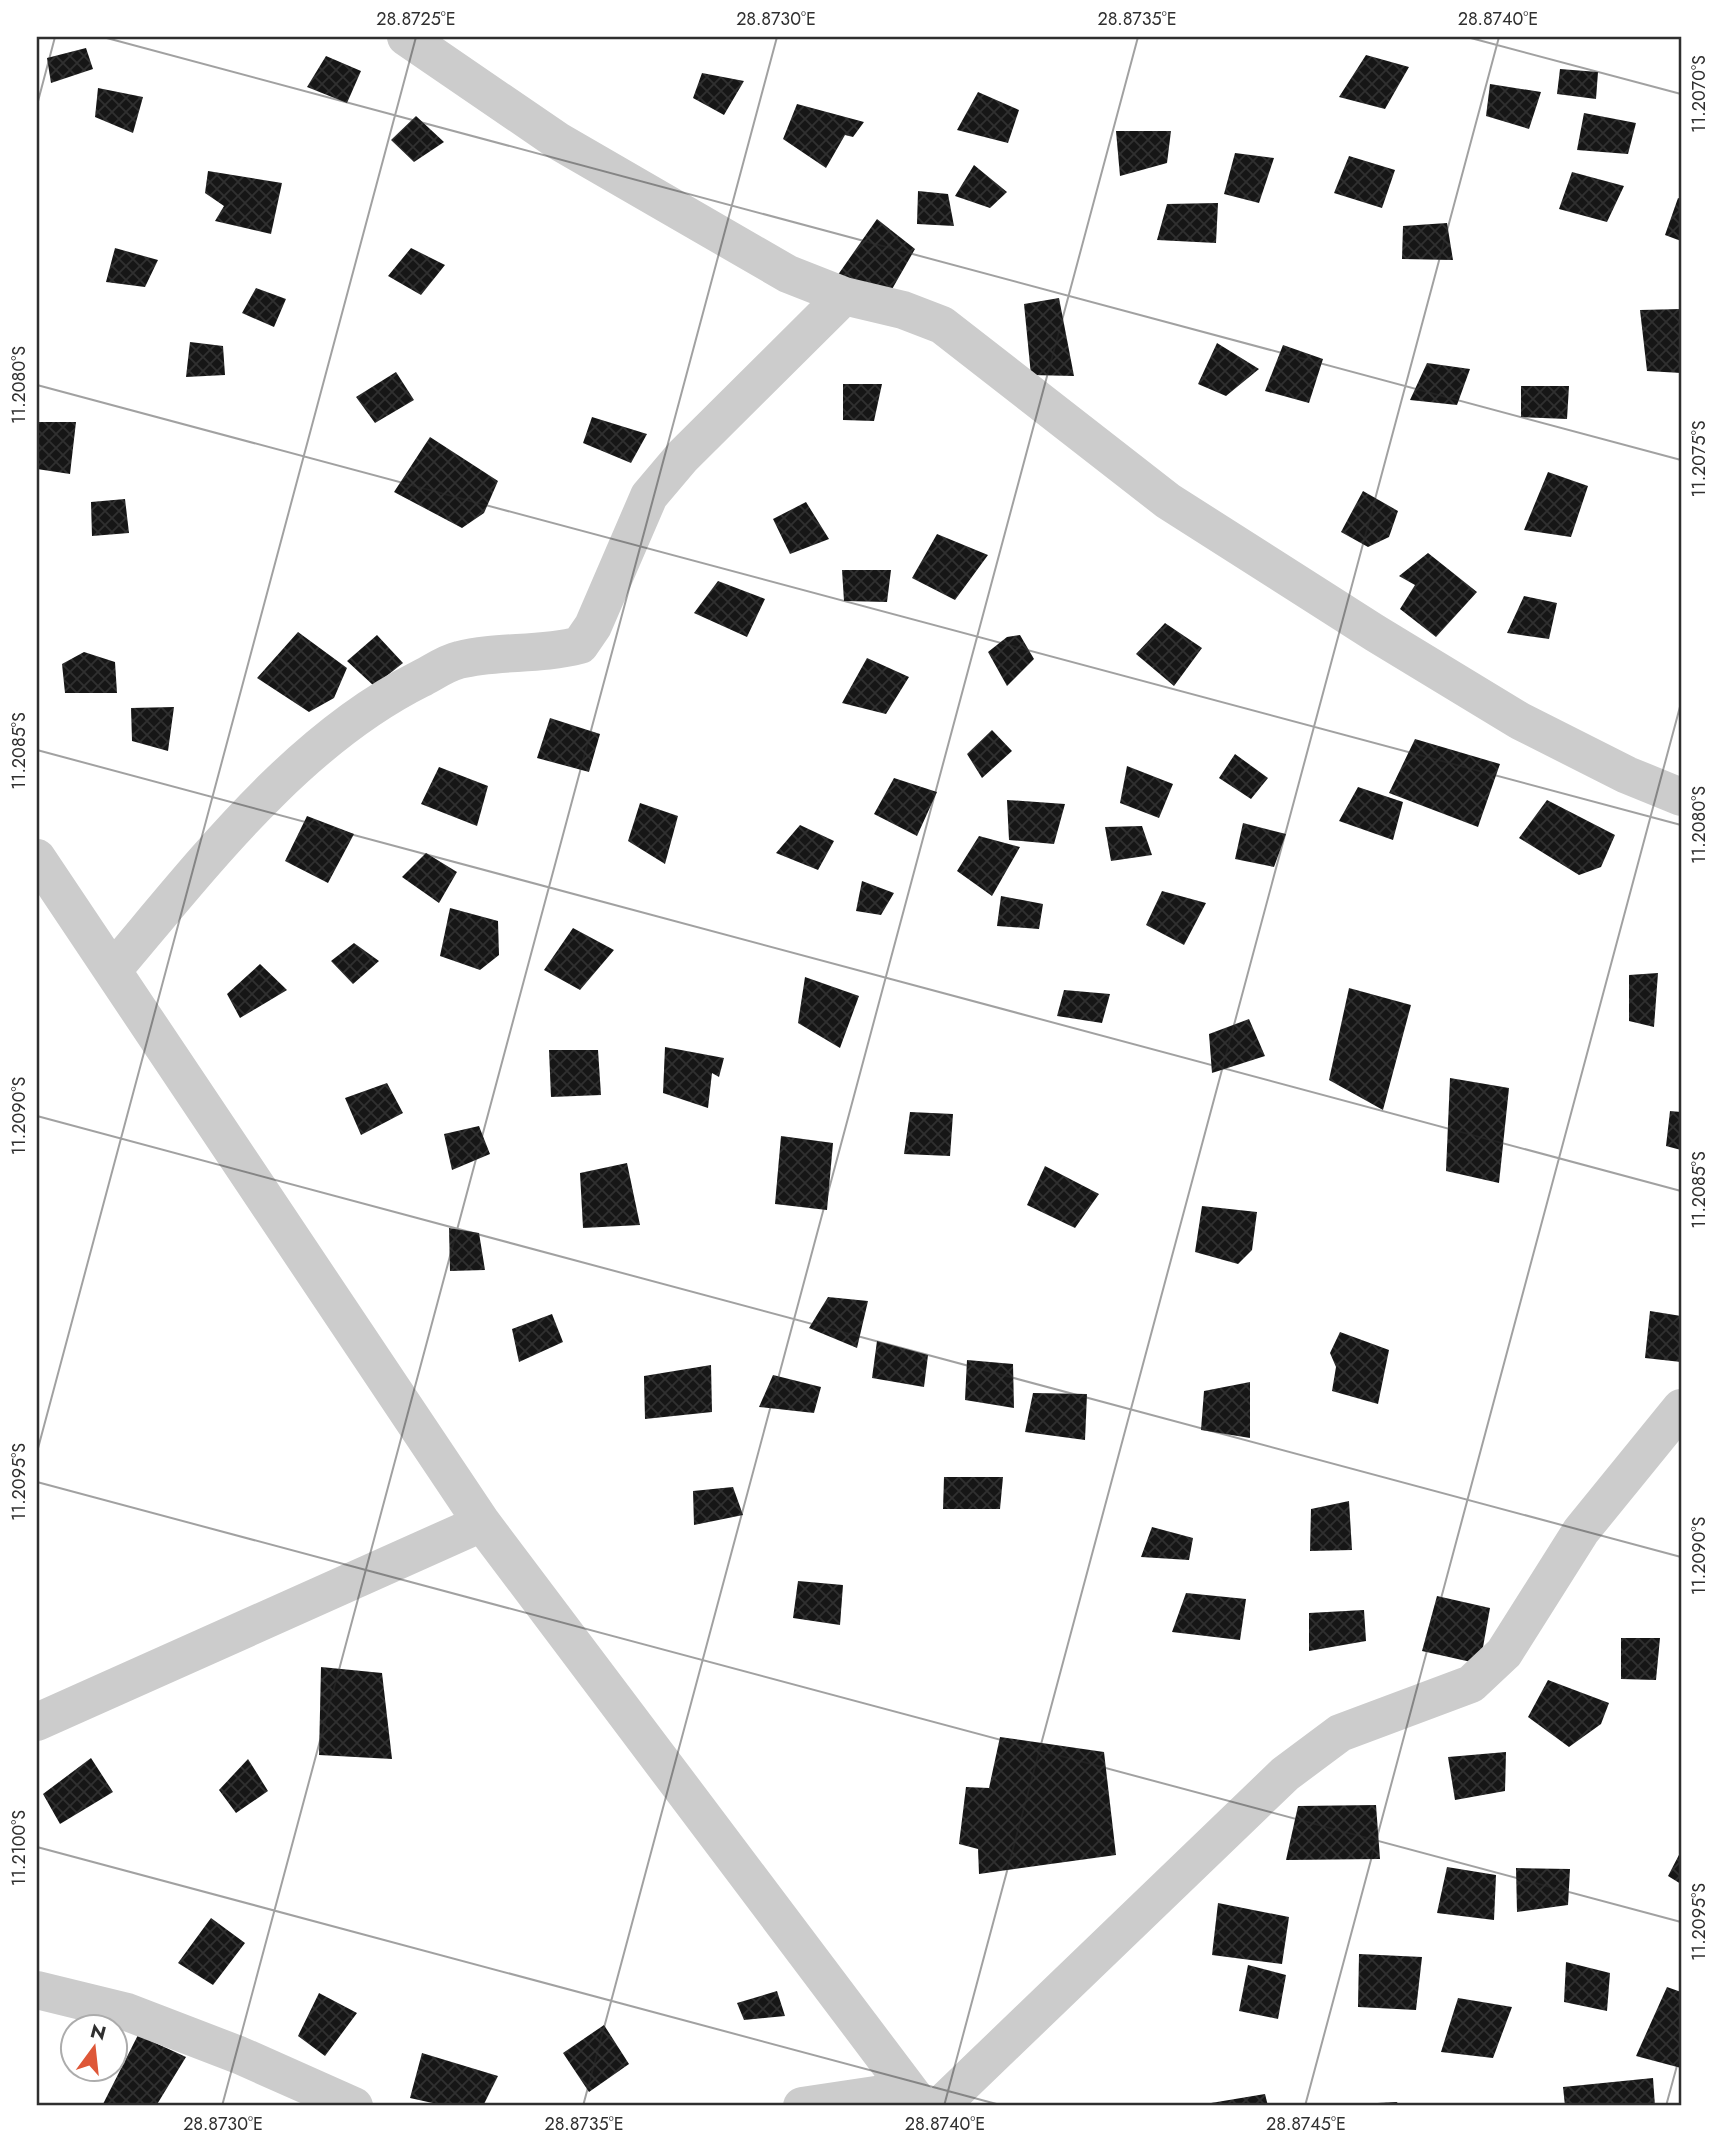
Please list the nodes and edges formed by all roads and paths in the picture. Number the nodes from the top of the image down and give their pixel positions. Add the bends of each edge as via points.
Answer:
1 (406, 37) edge
2 (844, 296) junction
3 (1681, 797) edge
4 (37, 858) edge
5 (113, 970) junction
6 (1681, 1408) edge
7 (482, 1523) junction
8 (37, 1722) edge
9 (37, 1990) edge
10 (923, 2101) edge
11 (354, 2106) edge
12 (802, 2106) edge

1 - 2 street via 558,141 788,274
2 - 3 street via 942,325 1168,501 1520,721
2 - 5 street via 682,457 649,496 593,626 580,645 458,660 396,691 335,733 217,848
4 - 5 street
5 - 7 street
6 - 10 street via 1581,1531 1504,1653 1471,1684 1340,1733 1284,1774
7 - 8 street
7 - 10 street
9 - 11 street via 127,2012
10 - 12 street

